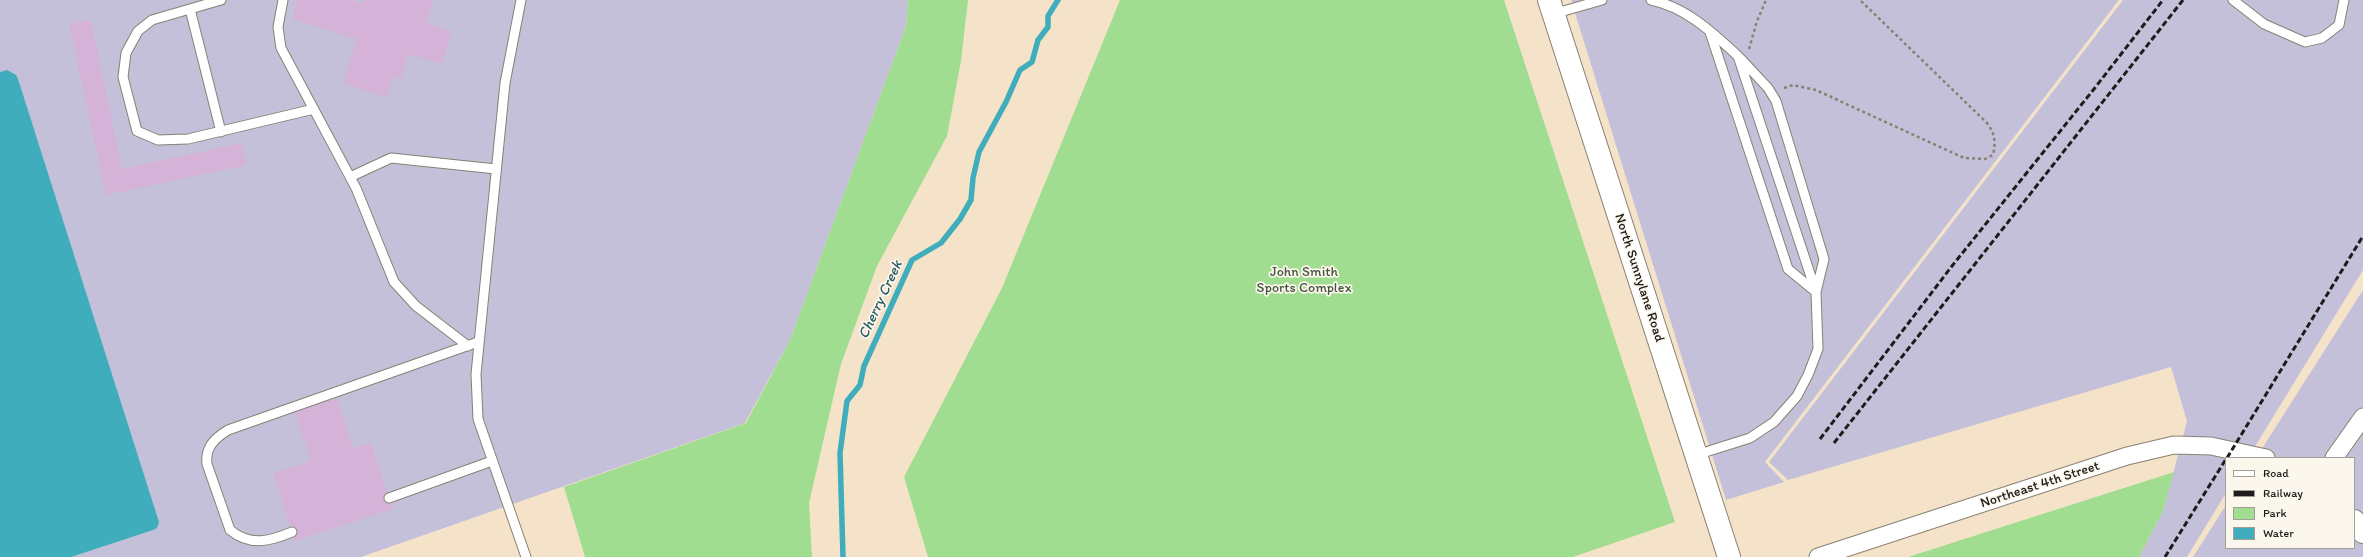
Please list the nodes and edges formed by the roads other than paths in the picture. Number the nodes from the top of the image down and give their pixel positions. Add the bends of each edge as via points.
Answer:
1 (221, 0) edge
2 (283, 0) edge
3 (521, 0) edge
4 (1602, 0) edge
5 (1651, 0) edge
6 (2233, 0) edge
7 (2344, 0) edge
8 (1551, 7) edge
9 (190, 9) junction
10 (1710, 30) junction
11 (1738, 56) junction
12 (314, 109) junction
13 (221, 132) junction
14 (496, 169) junction
15 (350, 177) junction
16 (1816, 292) junction
17 (478, 342) junction
18 (468, 346) junction
19 (2363, 417) edge
20 (1696, 456) junction
21 (2261, 457) edge
22 (2335, 457) edge
23 (492, 461) junction
24 (389, 498) dead end
25 (2355, 522) edge
26 (292, 532) dead end
27 (2363, 532) edge
28 (526, 557) edge
29 (1729, 557) edge
30 (1818, 557) edge

1 - 9 lane
2 - 12 lane via 278,27 281,48
3 - 14 lane via 505,83
4 - 8 lane
5 - 10 lane via 1681,11
6 - 7 lane via 2264,24 2305,42 2322,38 2339,25
8 - 20 street, North Sunnylane Road
9 - 13 lane
9 - 13 lane via 152,20 138,31 126,53 123,77 137,131 158,140 188,139
10 - 11 lane
10 - 16 lane via 1788,269
11 - 16 lane
11 - 16 lane via 1776,101 1824,259
12 - 13 lane
12 - 15 lane
14 - 15 lane via 391,158
14 - 17 lane
15 - 18 lane via 394,282 416,306
16 - 20 lane via 1818,349 1797,396 1774,422 1750,438
17 - 18 lane
17 - 23 lane via 478,414
18 - 26 lane via 228,430 215,438 206,455 207,464 230,530 237,536 255,542 267,542
19 - 22 street
20 - 29 street, North Sunnylane Road
21 - 30 street, Northeast 4th Street via 2211,446 2174,445 2127,456
23 - 24 lane
23 - 28 lane
25 - 27 street

